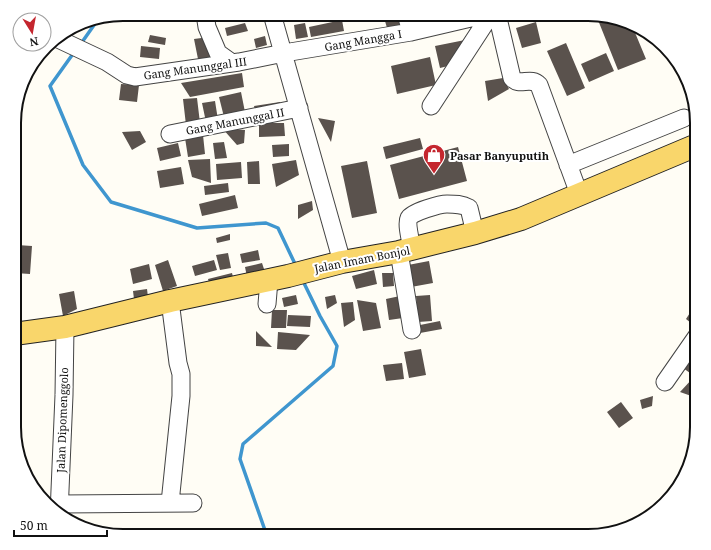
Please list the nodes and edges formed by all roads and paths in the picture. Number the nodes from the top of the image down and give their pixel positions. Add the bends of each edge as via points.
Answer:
1 (206, 21) edge
2 (274, 21) edge
3 (408, 21) edge
4 (459, 21) edge
5 (486, 21) edge
6 (499, 21) edge
7 (411, 32) junction
8 (63, 40) edge
9 (284, 53) junction
10 (232, 63) junction
11 (431, 106) dead end
12 (299, 108) junction
13 (684, 118) dead end
14 (170, 134) dead end
15 (690, 148) edge
16 (568, 165) junction
17 (579, 194) junction
18 (475, 233) junction
19 (406, 251) junction
20 (342, 262) junction
21 (288, 275) junction
22 (170, 301) junction
23 (267, 304) dead end
24 (65, 327) junction
25 (412, 330) dead end
26 (21, 333) edge
27 (690, 346) edge
28 (666, 382) dead end
29 (170, 503) junction
30 (193, 503) dead end
31 (59, 506) edge
32 (62, 509) edge

1 - 10 street via 218,52
2 - 9 street
3 - 7 street
4 - 7 street, Gang Mangga I
5 - 11 street
6 - 16 street via 512,78 519,82 536,82 539,85
7 - 9 street, Gang Mangga I
8 - 10 street, Gang Manunggal III via 135,77
9 - 10 street, Gang Manunggal III
9 - 12 street
12 - 14 street, Gang Manunggal II
12 - 20 street
13 - 16 street
15 - 17 main road, Jalan Imam Bonjol
16 - 17 street
17 - 18 main road, Jalan Imam Bonjol via 521,218
18 - 19 main road, Jalan Imam Bonjol
18 - 19 street via 469,208 458,204 445,204 409,218
19 - 20 main road, Jalan Imam Bonjol
19 - 25 street
20 - 21 main road, Jalan Imam Bonjol
21 - 22 main road, Jalan Imam Bonjol
21 - 23 street
22 - 24 main road, Jalan Imam Bonjol
22 - 29 street via 181,374
24 - 26 main road, Jalan Imam Bonjol
24 - 31 street, Jalan Dipomenggolo
27 - 28 street
29 - 30 street
29 - 32 street

